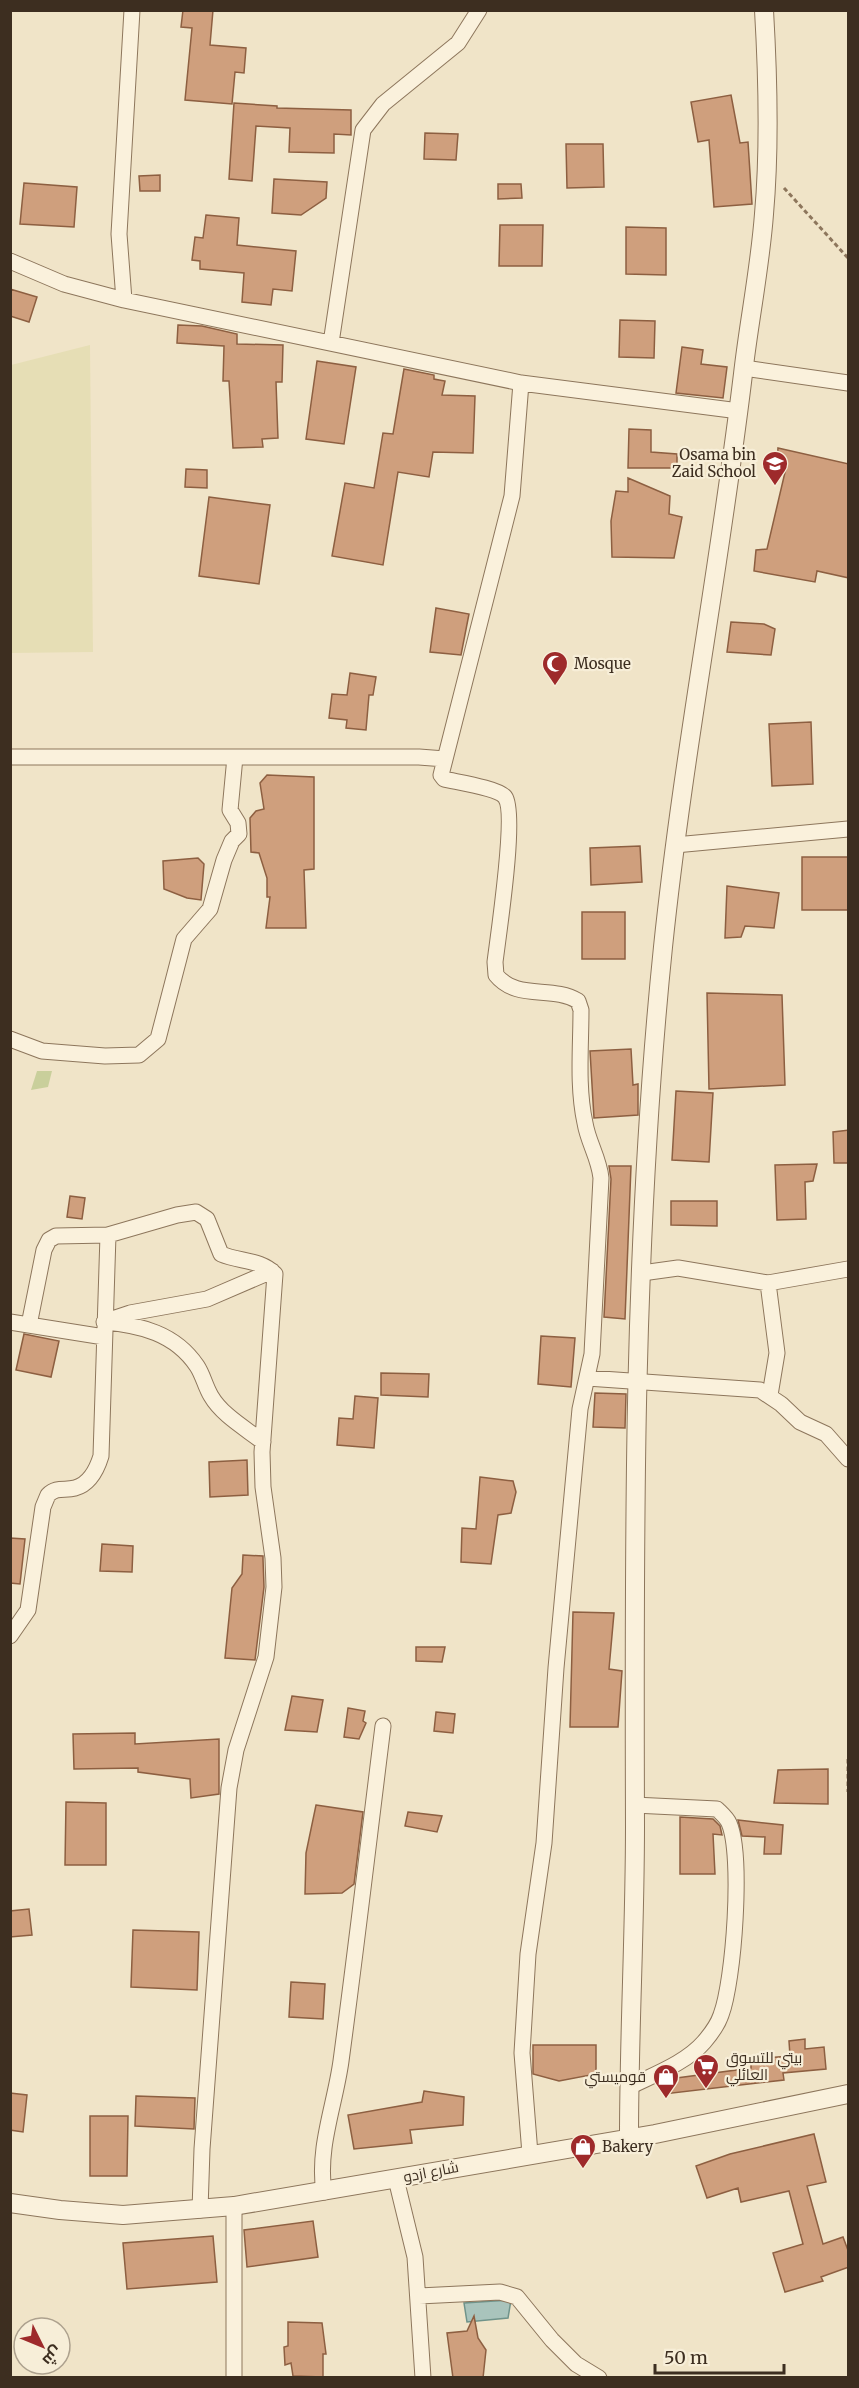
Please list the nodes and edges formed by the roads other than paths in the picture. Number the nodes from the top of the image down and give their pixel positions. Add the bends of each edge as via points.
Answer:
1 (132, 10) edge
2 (479, 10) edge
3 (764, 10) edge
4 (10, 261) edge
5 (123, 300) junction
6 (331, 343) junction
7 (744, 368) junction
8 (849, 382) edge
9 (521, 383) junction
10 (739, 411) junction
11 (10, 757) edge
12 (235, 757) junction
13 (445, 759) junction
14 (849, 829) edge
15 (675, 845) junction
16 (10, 1039) edge
17 (108, 1235) junction
18 (849, 1269) edge
19 (272, 1271) junction
20 (642, 1273) junction
21 (768, 1283) junction
22 (10, 1322) edge
23 (29, 1325) junction
24 (104, 1330) junction
25 (587, 1377) junction
26 (639, 1382) junction
27 (770, 1395) junction
28 (263, 1442) junction
29 (849, 1459) edge
30 (10, 1636) edge
31 (383, 1726) dead end
32 (634, 1804) junction
33 (629, 2088) junction
34 (849, 2094) edge
35 (629, 2137) junction
36 (530, 2154) junction
37 (396, 2179) junction
38 (324, 2192) junction
39 (10, 2203) edge
40 (234, 2206) junction
41 (200, 2210) junction
42 (419, 2296) junction
43 (234, 2378) edge
44 (423, 2378) edge
45 (599, 2378) edge

1 - 5 street via 119,234
2 - 6 street via 458,43 383,104 363,130
3 - 7 street via 764,215
4 - 5 street via 64,284
5 - 6 street
6 - 9 street
7 - 8 street
7 - 10 street
9 - 10 street
9 - 13 street via 512,496
10 - 15 street
11 - 12 street
12 - 13 street
12 - 16 street via 230,810 239,834 224,860 210,909 184,939 158,1039 139,1055 105,1056 42,1051
13 - 25 street via 441,777 497,792 505,797 509,807 496,975 512,989 568,995 578,1000 584,1115 601,1178 592,1354
14 - 15 street
15 - 20 street via 647,1123
17 - 19 street via 196,1212 207,1219 221,1254 253,1261
17 - 23 street via 56,1236 49,1240
17 - 24 street
18 - 21 street
19 - 24 street via 207,1299 130,1313
19 - 28 street via 276,1289
20 - 21 street via 678,1268
20 - 26 street
21 - 27 street via 777,1353
22 - 23 street
23 - 24 street
24 - 28 street via 139,1325 169,1339 196,1365 211,1397
24 - 30 street via 101,1456 88,1480 48,1495 28,1610
25 - 26 street
25 - 36 street via 580,1409 556,1668 544,1843 528,1954 522,2053
26 - 27 street via 750,1387
26 - 32 street via 632,1707
27 - 29 street via 800,1422 826,1434
28 - 41 street via 263,1487 274,1587 266,1657 228,1788
31 - 38 street via 340,2067 323,2151
32 - 33 street
32 - 33 street via 717,1809 729,1821 734,1846 734,1914 733,1956 720,2018 703,2044
33 - 35 street
34 - 35 street, شارع ازدو
35 - 36 street, شارع ازدو
36 - 37 street, شارع ازدو
37 - 38 street, شارع ازدو
37 - 42 street via 415,2257
38 - 40 street, شارع ازدو
39 - 41 street, شارع ازدو via 123,2215
40 - 41 street, شارع ازدو
40 - 43 street
42 - 44 street
42 - 45 street via 500,2292 517,2297 568,2356

